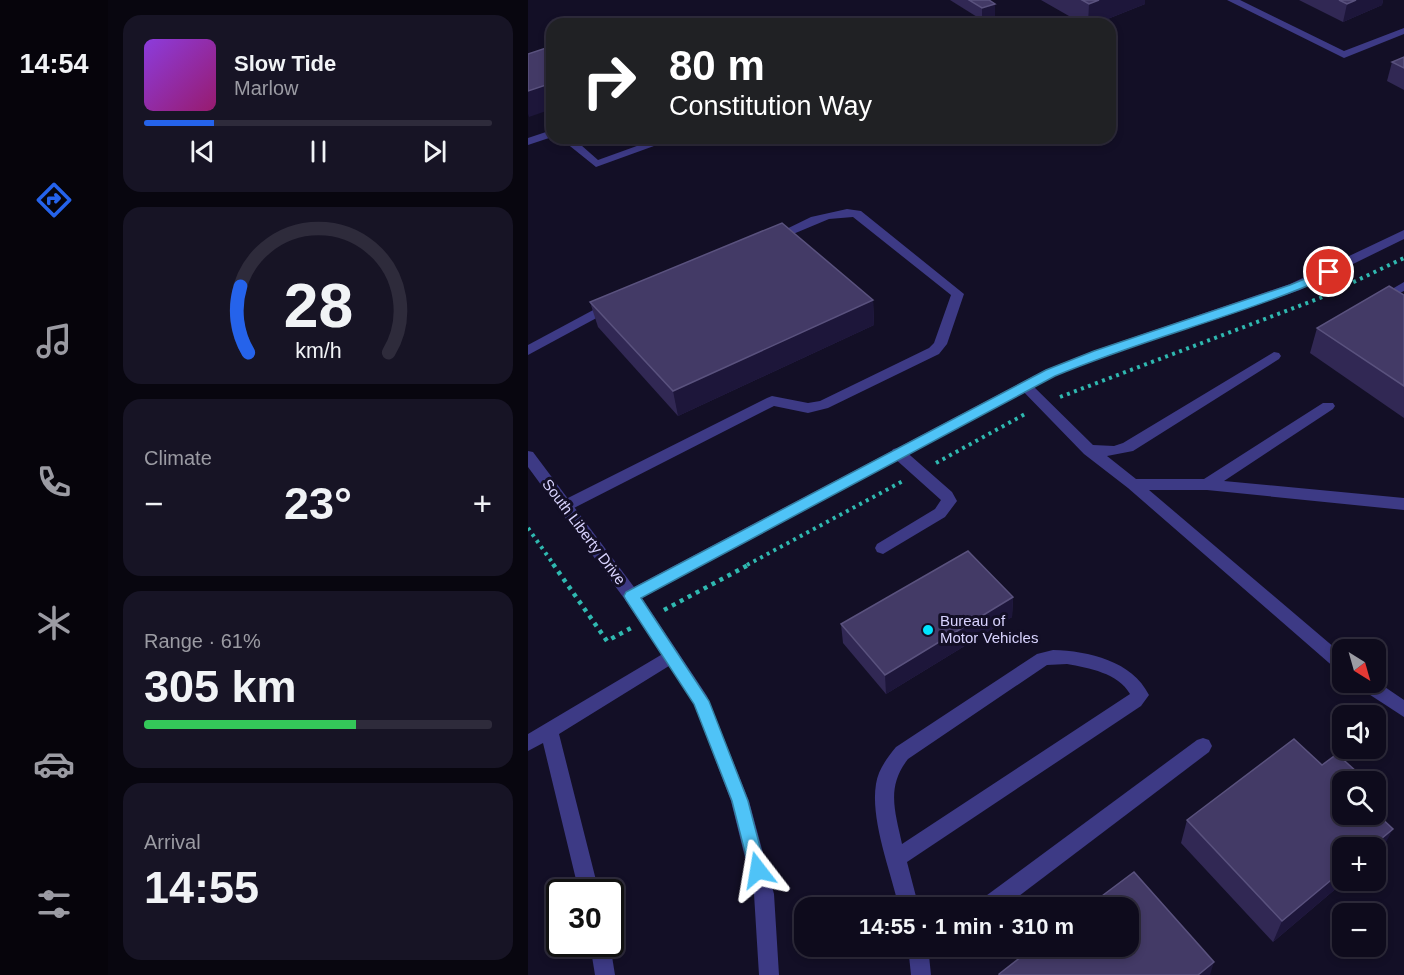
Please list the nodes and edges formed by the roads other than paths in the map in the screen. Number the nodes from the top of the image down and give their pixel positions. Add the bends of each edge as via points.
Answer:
1 (1232, 0) edge
2 (1404, 31) edge
3 (546, 135) edge
4 (528, 142) edge
5 (573, 144) edge
6 (653, 144) edge
7 (1404, 234) edge
8 (766, 241) edge
9 (627, 298) edge
10 (528, 351) edge
11 (1275, 356) dead end
12 (1025, 386) junction
13 (1328, 406) dead end
14 (1089, 450) junction
15 (898, 453) junction
16 (528, 456) edge
17 (1133, 484) junction
18 (1207, 485) junction
19 (1404, 504) edge
20 (565, 506) junction
21 (883, 548) dead end
22 (632, 596) junction
23 (1332, 655) edge
24 (671, 656) junction
25 (1380, 693) edge
26 (1404, 710) edge
27 (549, 731) junction
28 (528, 743) edge
29 (1203, 746) dead end
30 (897, 858) junction
31 (586, 879) edge
32 (906, 897) edge
33 (1001, 897) edge
34 (602, 957) edge
35 (605, 975) edge
36 (769, 975) edge

1 - 2 street via 1344,55
3 - 4 street
5 - 6 street via 596,164
7 - 12 street via 1294,287 1098,354
8 - 20 street via 831,215 847,211 857,214 958,294 940,344 934,351 824,405 808,408 772,401
9 - 10 street
11 - 14 street via 1128,447
12 - 14 street
12 - 15 street
13 - 18 street
14 - 17 street
15 - 21 street via 949,501 940,513
15 - 22 street
16 - 20 street, South Liberty Drive
17 - 18 street
17 - 23 street
18 - 19 street
20 - 22 street, South Liberty Drive
22 - 24 street, South Liberty Drive
24 - 27 street
24 - 36 street, South Liberty Drive via 701,701 740,801 764,894
25 - 26 street
27 - 28 street
27 - 31 street
29 - 33 street
30 - 30 street via 884,787 902,753 1042,659 1054,655 1116,669 1138,688 1140,696 1135,701
30 - 32 street
34 - 35 street

